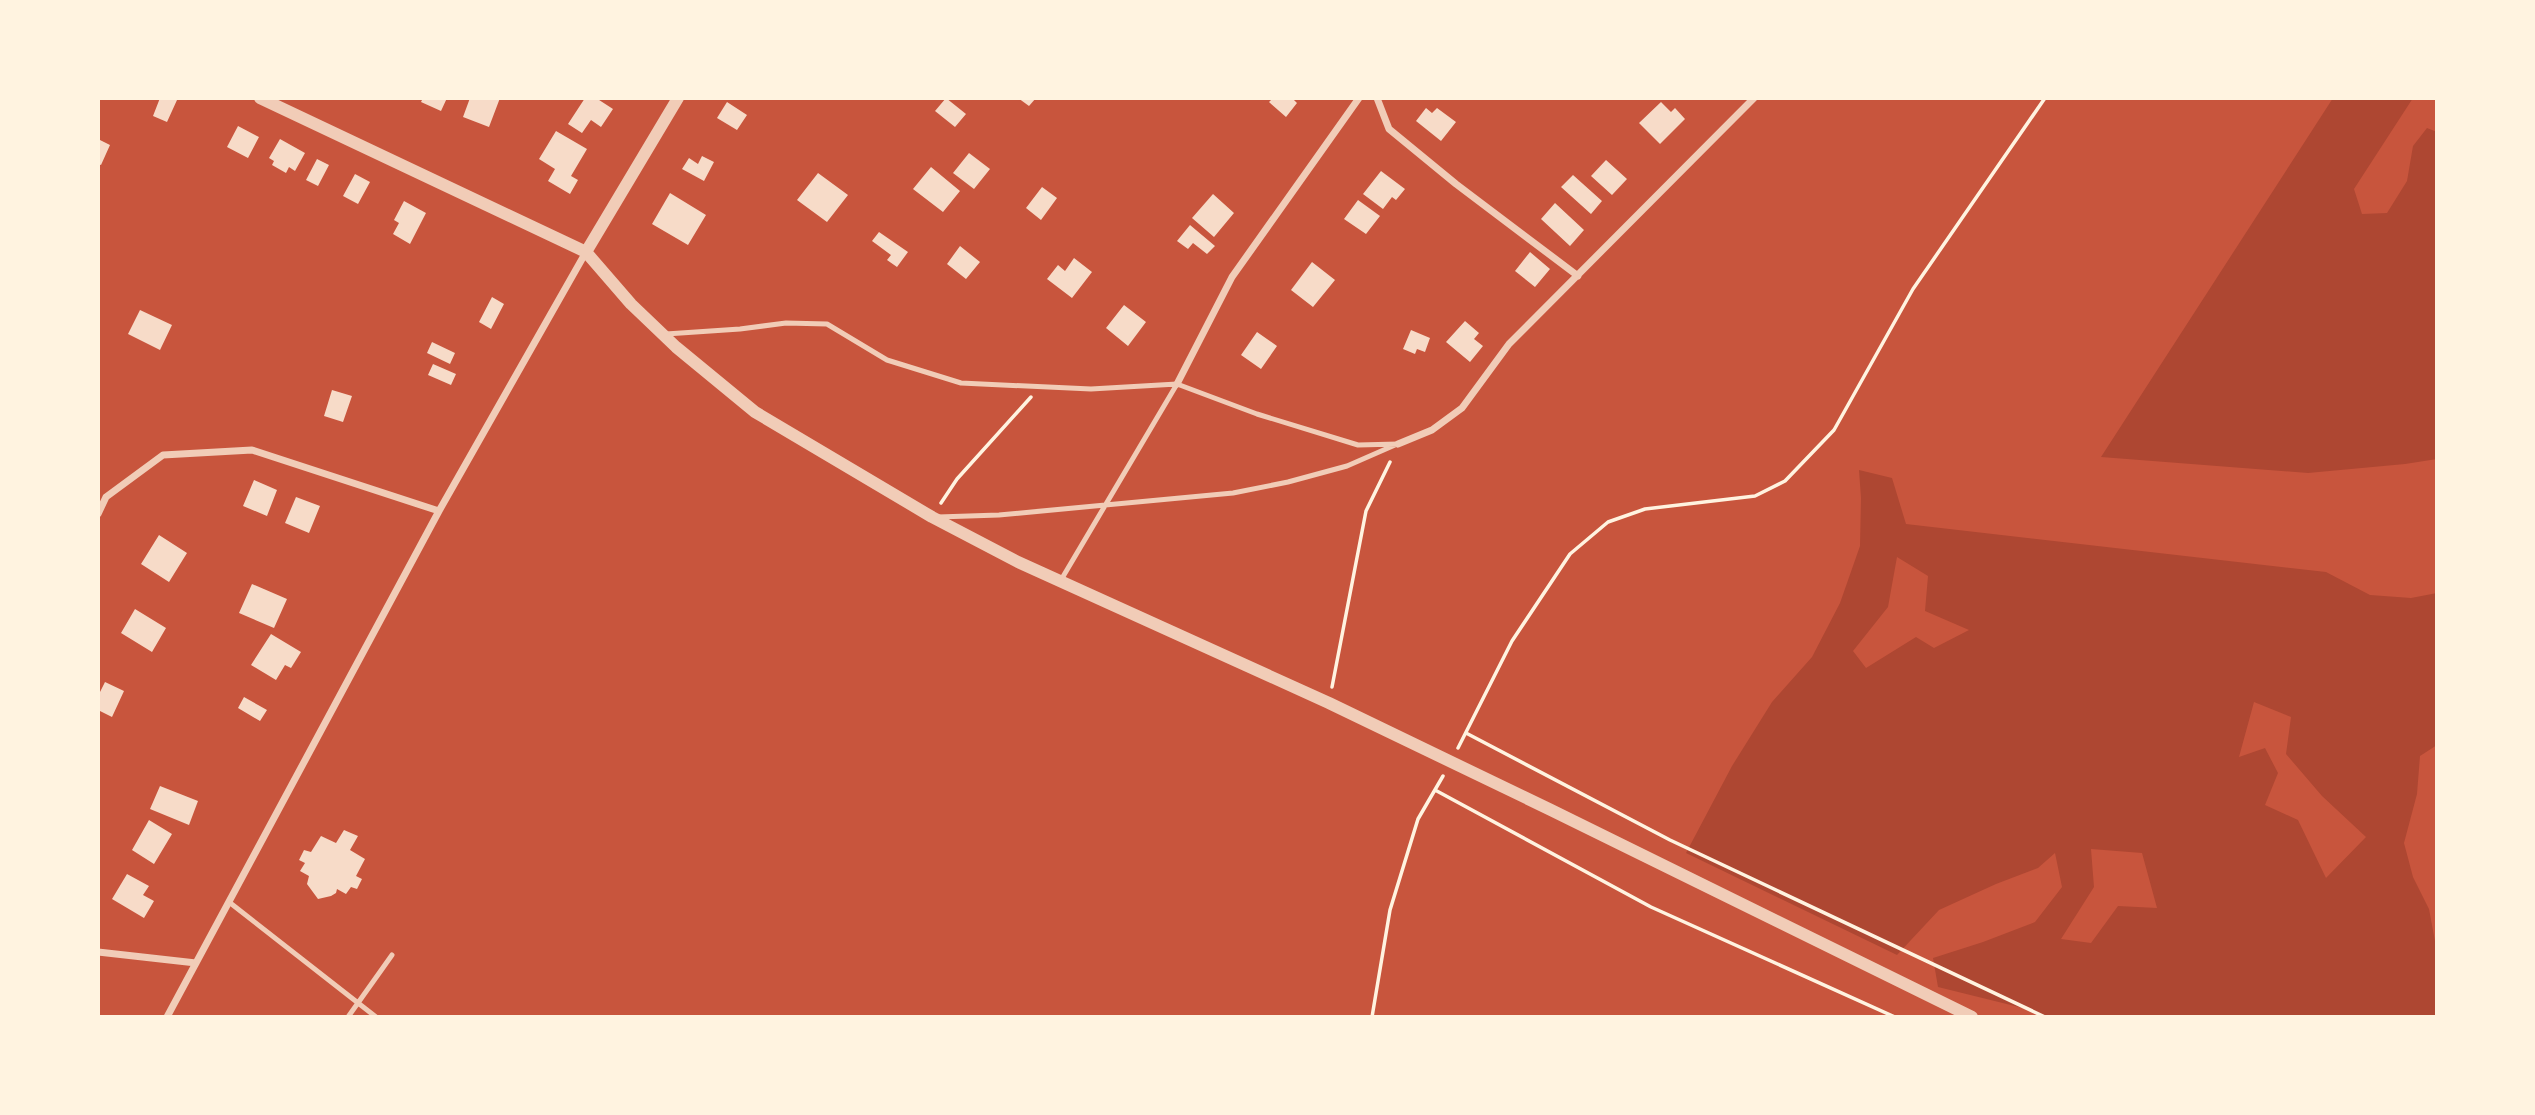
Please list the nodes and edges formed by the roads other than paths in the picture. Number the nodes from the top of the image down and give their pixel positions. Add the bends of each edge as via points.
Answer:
1 (260, 98) edge
2 (678, 98) edge
3 (1359, 98) edge
4 (1377, 98) edge
5 (1754, 98) edge
6 (586, 252) junction
7 (1577, 275) junction
8 (663, 335) junction
9 (1177, 384) junction
10 (1398, 444) junction
11 (1106, 505) junction
12 (439, 511) junction
13 (98, 514) edge
14 (932, 517) junction
15 (1061, 581) junction
16 (229, 902) junction
17 (98, 952) edge
18 (392, 955) dead end
19 (196, 963) junction
20 (358, 1003) junction
21 (167, 1017) edge
22 (348, 1017) edge
23 (376, 1017) edge
24 (1972, 1017) edge

1 - 6 street
2 - 6 street
3 - 9 street via 1232,277
4 - 7 street via 1389,129 1398,137
5 - 7 street
6 - 8 street
6 - 12 street
7 - 10 street via 1509,344 1462,408 1432,430
8 - 9 lane via 786,323 827,324 887,359 961,383 1091,389
8 - 14 street via 755,412
9 - 10 lane via 1359,445
9 - 11 lane
10 - 11 lane via 1347,467 1288,482 1233,493
11 - 14 lane
11 - 15 lane
12 - 13 street via 252,450 163,455 106,497
12 - 16 street
14 - 15 street
15 - 24 street via 1329,703
16 - 19 street
16 - 20 lane
17 - 19 street
18 - 20 lane
19 - 21 street
20 - 22 lane
20 - 23 lane

